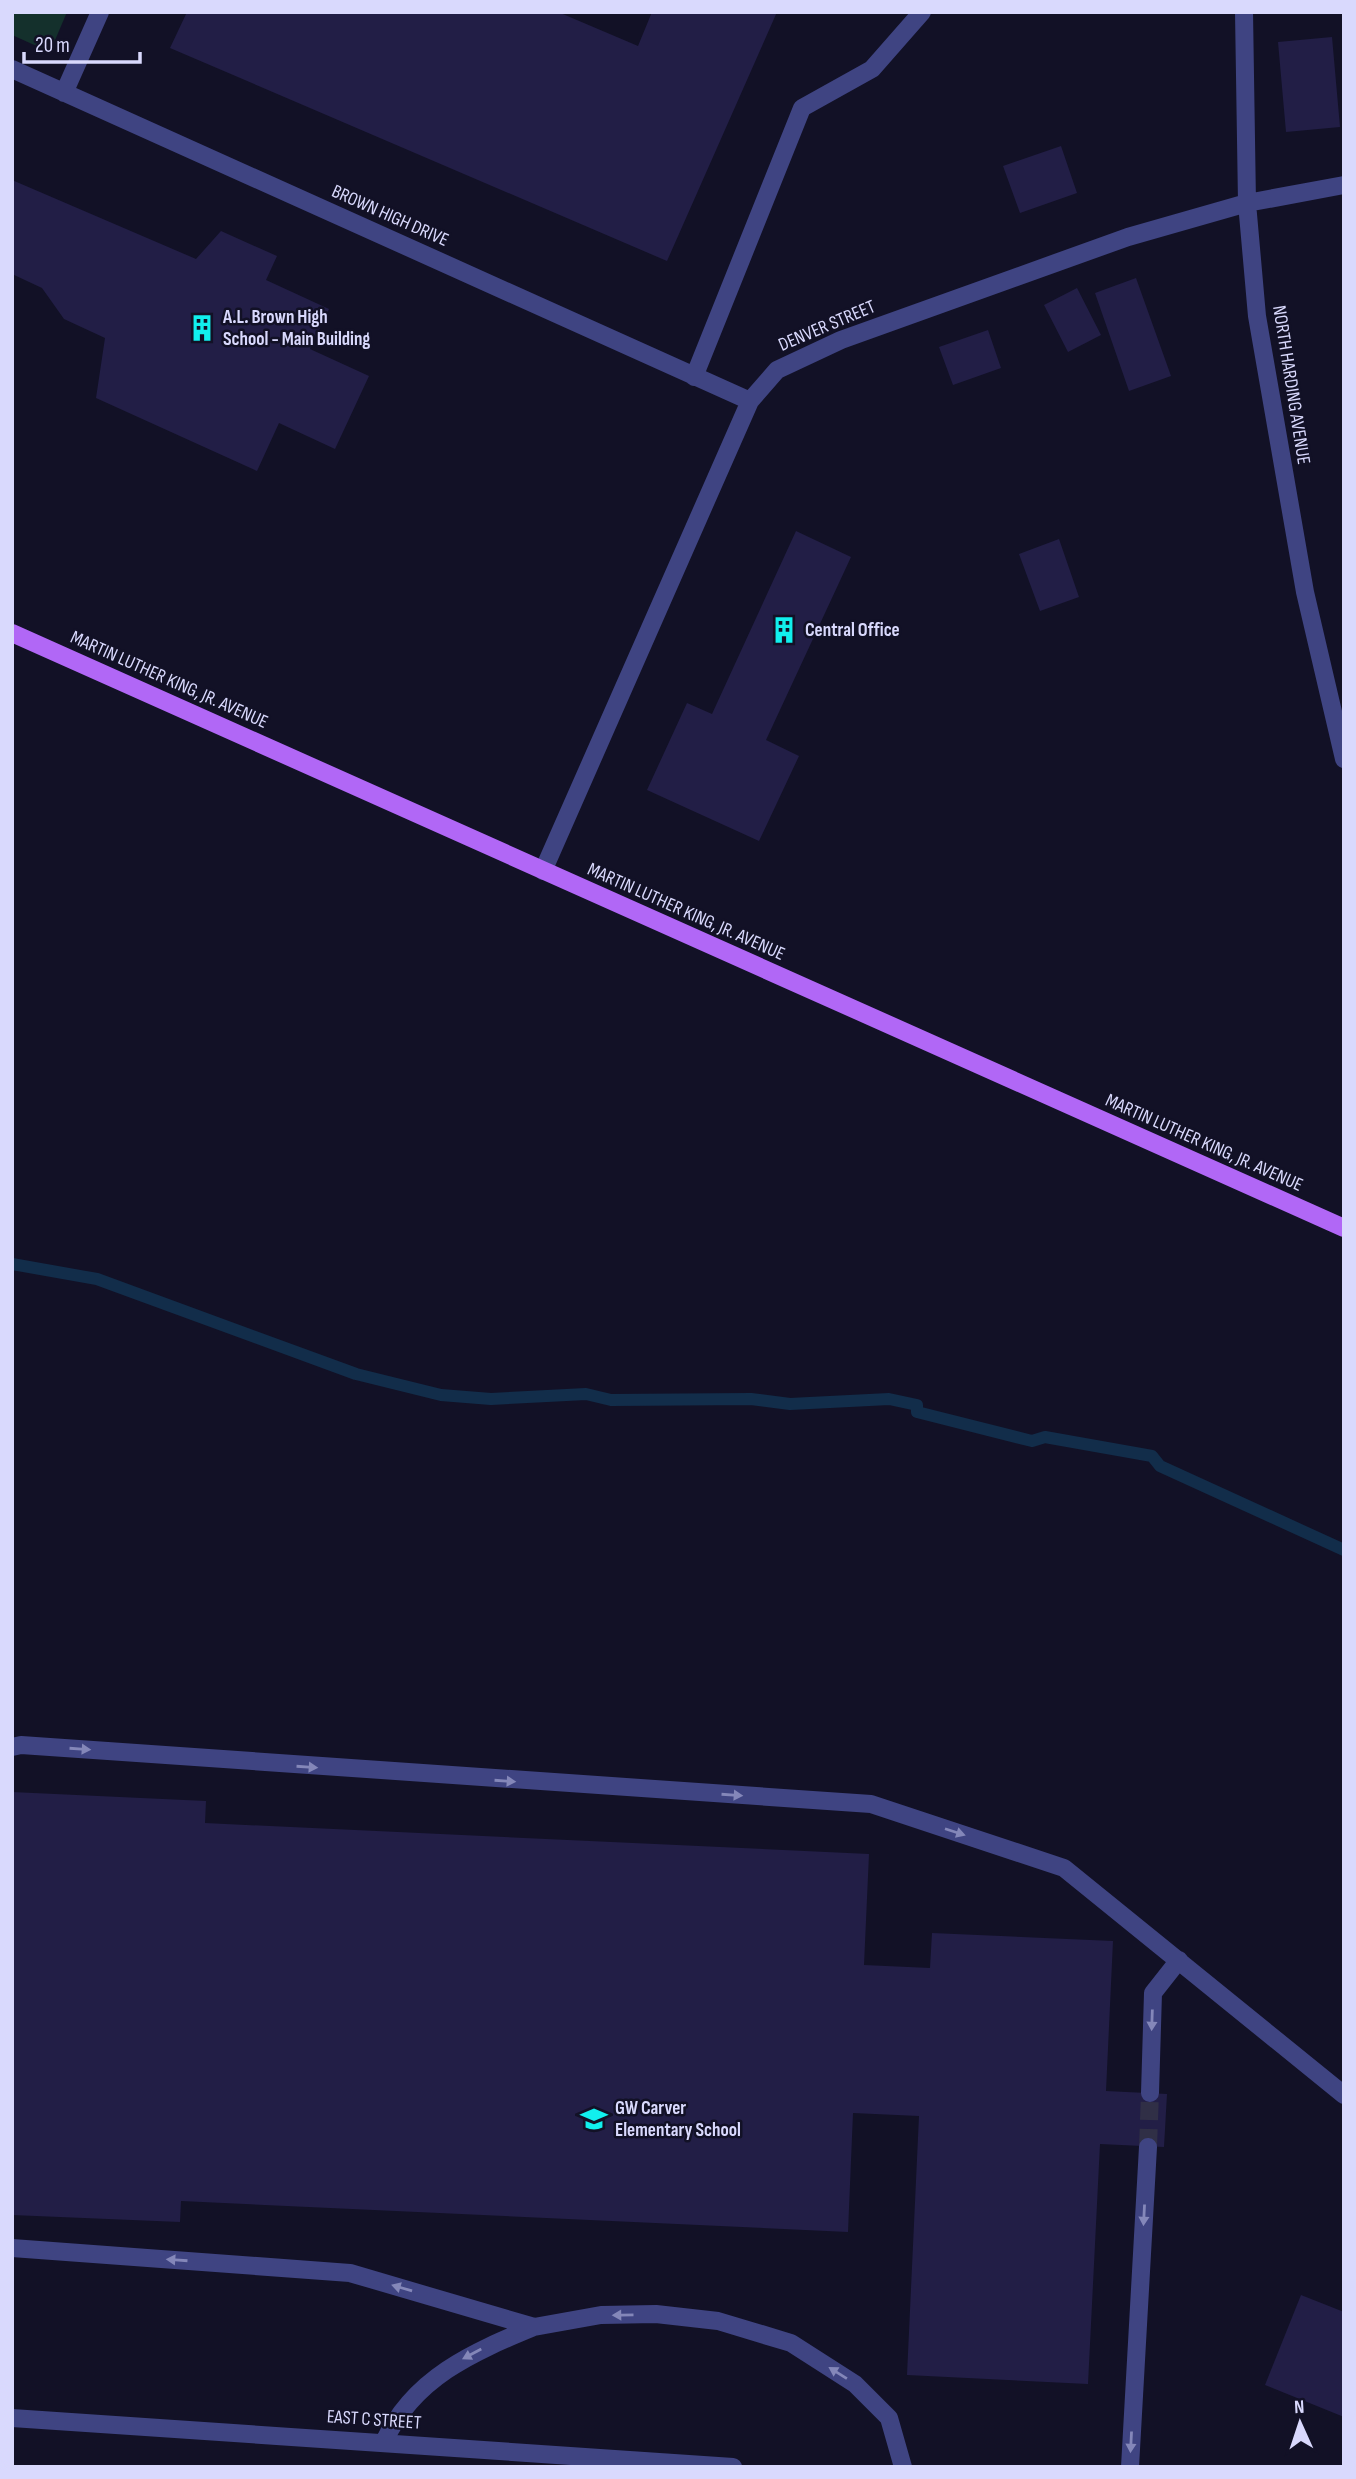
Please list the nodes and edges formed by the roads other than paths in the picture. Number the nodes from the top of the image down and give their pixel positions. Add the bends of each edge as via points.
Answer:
1 (100, 12) edge
2 (922, 12) edge
3 (1244, 12) edge
4 (12, 69) edge
5 (64, 93) junction
6 (1344, 186) edge
7 (1247, 203) junction
8 (694, 377) junction
9 (750, 401) junction
10 (12, 633) edge
11 (1344, 759) edge
12 (542, 871) junction
13 (1344, 1228) edge
14 (12, 1747) edge
15 (1179, 1961) junction
16 (1150, 2093) tunnel mouth
17 (1344, 2095) edge
18 (1148, 2147) tunnel mouth
19 (12, 2248) edge
20 (534, 2327) junction
21 (12, 2418) edge
22 (384, 2442) junction
23 (733, 2467) edge
24 (903, 2467) edge
25 (1130, 2467) edge

1 - 5 street
2 - 8 street via 873,69 802,107
3 - 7 street, NORTH HARDING AVENUE
4 - 5 street, BROWN HIGH DRIVE
5 - 8 street, BROWN HIGH DRIVE
6 - 7 street, DENVER STREET
7 - 9 street, DENVER STREET via 1128,236 841,340 777,370
7 - 11 street, NORTH HARDING AVENUE via 1261,342 1305,592
8 - 9 street, BROWN HIGH DRIVE
9 - 12 street, DENVER STREET
10 - 12 main road, MARTIN LUTHER KING, JR. AVENUE
12 - 13 main road, MARTIN LUTHER KING, JR. AVENUE
14 -> 15 street via 871,1804 1064,1868
15 -> 16 street via 1153,1993
15 - 17 street
18 -> 25 street
20 -> 19 street via 350,2273
20 -> 22 street via 458,2361 425,2384 395,2419
24 -> 20 street via 889,2418 856,2384 790,2343 718,2321 656,2314 601,2315
21 - 22 street, EAST C STREET
22 - 23 street, EAST C STREET

